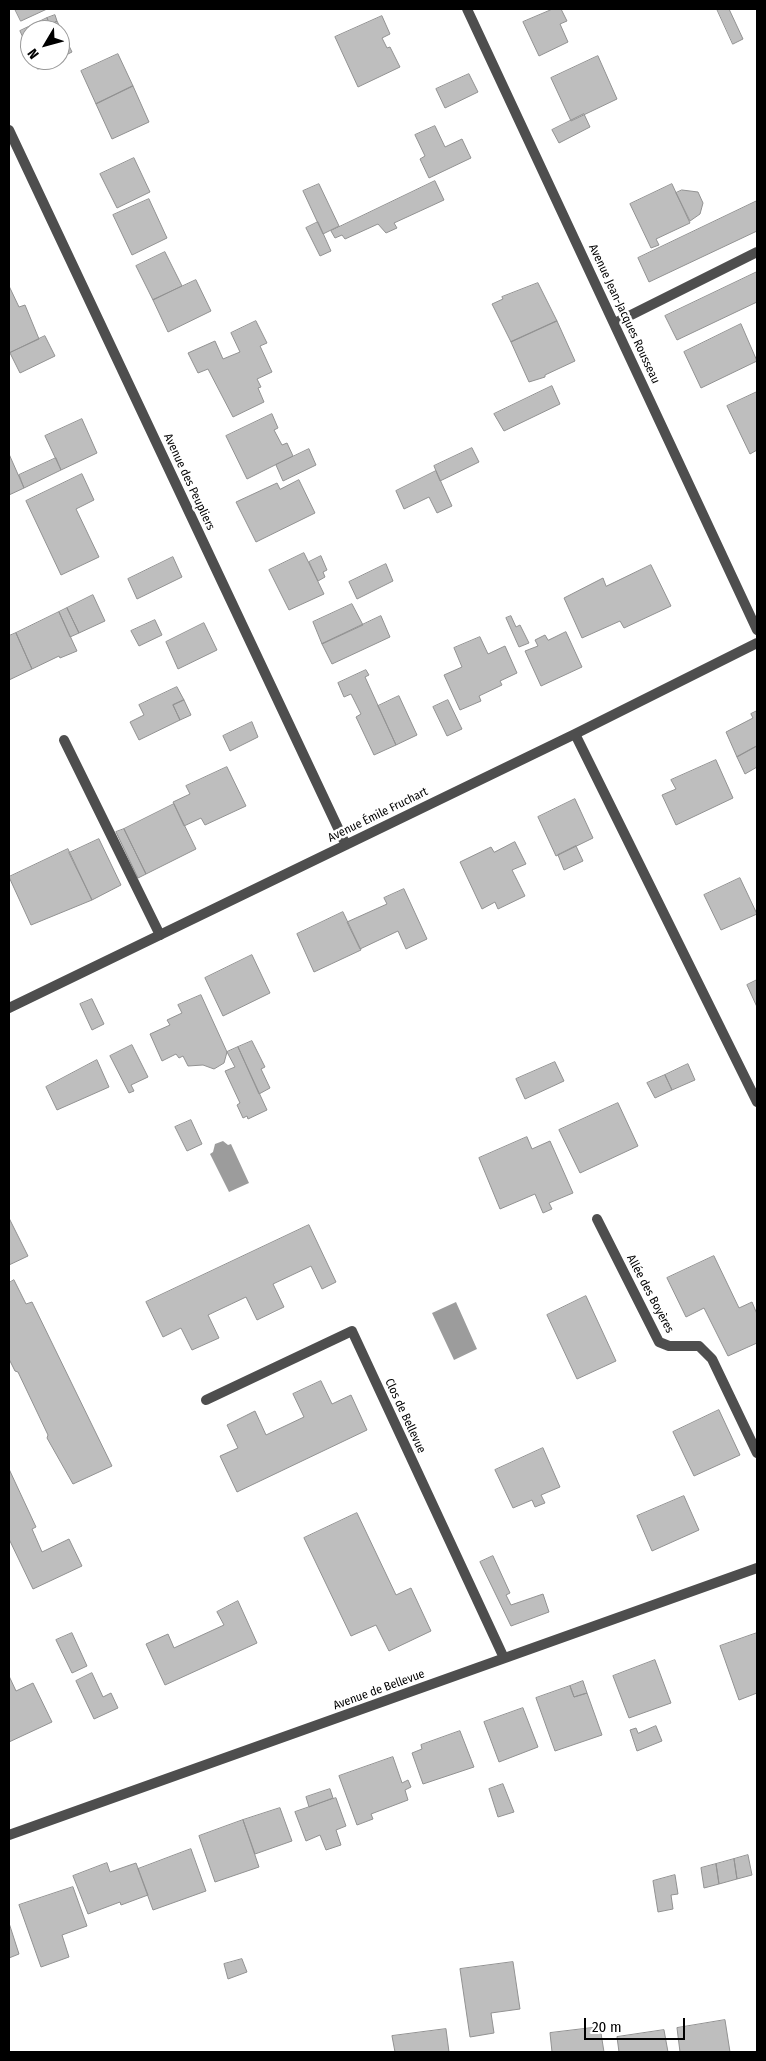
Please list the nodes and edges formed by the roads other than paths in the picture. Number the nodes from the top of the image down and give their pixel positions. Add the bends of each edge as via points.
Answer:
1 (467, 9) edge
2 (9, 130) edge
3 (757, 252) edge
4 (615, 323) junction
5 (757, 630) edge
6 (757, 643) edge
7 (575, 734) junction
8 (64, 740) dead end
9 (346, 845) junction
10 (160, 934) junction
11 (9, 1008) edge
12 (757, 1102) edge
13 (597, 1219) dead end
14 (206, 1400) dead end
15 (757, 1453) edge
16 (757, 1568) edge
17 (504, 1658) junction
18 (9, 1835) edge

1 - 4 street, Avenue Jean-Jacques Rousseau
2 - 9 street, Avenue des Peupliers
3 - 4 street
4 - 5 street, Avenue Jean-Jacques Rousseau
6 - 7 street, Avenue Émile Fruchart
7 - 9 street, Avenue Émile Fruchart
7 - 12 street
8 - 10 street
9 - 10 street, Avenue Émile Fruchart
10 - 11 street, Avenue Émile Fruchart
13 - 15 street, Allée des Boyères via 658,1342 669,1346 699,1346 712,1359
14 - 17 street, Clos de Bellevue via 352,1331
16 - 17 street, Avenue de Bellevue
17 - 18 street, Avenue de Bellevue

